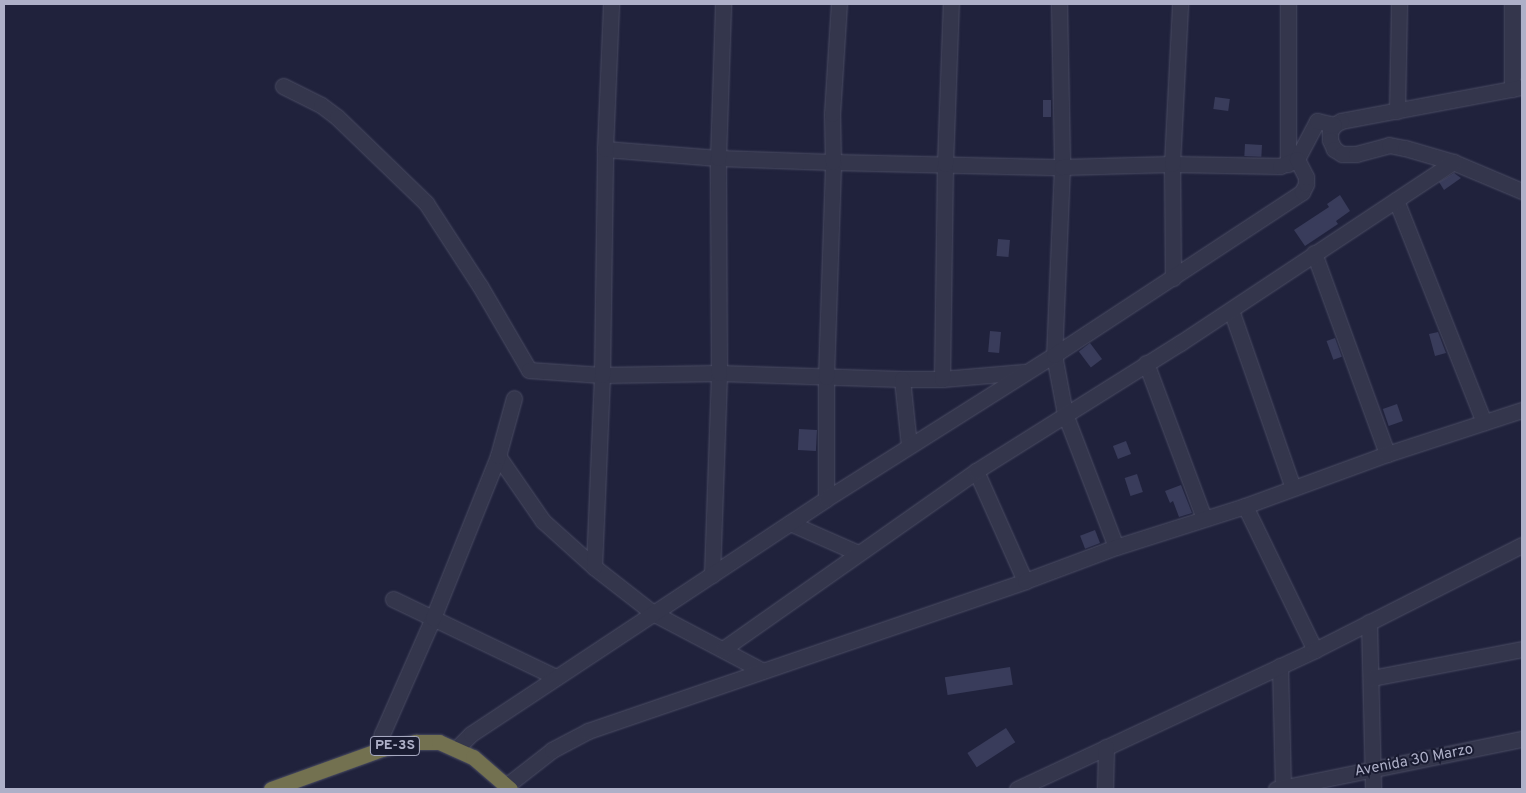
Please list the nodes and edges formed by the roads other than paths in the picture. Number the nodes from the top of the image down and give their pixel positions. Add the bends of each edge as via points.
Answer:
1 (611, 4) edge
2 (723, 4) edge
3 (839, 4) edge
4 (951, 4) edge
5 (1060, 4) edge
6 (1180, 4) edge
7 (1288, 4) edge
8 (1399, 4) edge
9 (1512, 4) edge
10 (283, 86) dead end
11 (1517, 88) edge
12 (1397, 111) junction
13 (1332, 129) junction
14 (605, 149) junction
15 (718, 158) junction
16 (833, 162) junction
17 (1293, 162) junction
18 (1453, 162) junction
19 (945, 164) junction
20 (1172, 164) junction
21 (1062, 167) junction
22 (1522, 191) edge
23 (1396, 200) junction
24 (1314, 253) junction
25 (1173, 278) junction
26 (1230, 310) junction
27 (1054, 355) junction
28 (1146, 363) junction
29 (1026, 372) junction
30 (719, 373) junction
31 (602, 375) junction
32 (826, 377) junction
33 (902, 379) junction
34 (942, 379) junction
35 (514, 398) dead end
36 (1522, 410) edge
37 (1065, 414) junction
38 (1484, 422) junction
39 (909, 446) junction
40 (1388, 454) junction
41 (498, 456) junction
42 (976, 471) junction
43 (1293, 488) junction
44 (826, 499) junction
45 (1245, 506) junction
46 (1204, 518) junction
47 (790, 524) junction
48 (1522, 545) edge
49 (1116, 547) junction
50 (858, 554) junction
51 (594, 567) junction
52 (712, 575) junction
53 (1025, 581) junction
54 (394, 599) dead end
55 (653, 613) junction
56 (433, 618) junction
57 (1369, 622) junction
58 (723, 649) junction
59 (1522, 649) edge
60 (1315, 650) junction
61 (1280, 666) junction
62 (763, 671) junction
63 (556, 677) junction
64 (1372, 678) junction
65 (1522, 739) edge
66 (1106, 746) junction
67 (456, 749) junction
68 (377, 751) junction
69 (1374, 769) junction
70 (508, 787) edge
71 (1279, 788) edge
72 (271, 789) edge
73 (1017, 789) edge
74 (1106, 789) edge
75 (1373, 789) edge

1 - 14 street
2 - 15 street
3 - 16 street via 832,114
4 - 19 street
5 - 21 street
6 - 20 street
7 - 17 street
8 - 12 street
9 - 11 street
10 - 31 street via 337,117 426,203 529,370
11 - 12 street
12 - 13 street via 1341,121
13 - 17 street via 1317,121
13 - 18 street via 1330,140 1334,149 1342,154 1356,154 1389,145
14 - 15 street
14 - 31 street
15 - 16 street
15 - 30 street
16 - 19 street
16 - 32 street
17 - 20 street via 1280,166
17 - 25 street via 1306,177 1302,192
18 - 22 street
18 - 23 street
19 - 21 street
19 - 34 street
20 - 21 street
20 - 25 street
21 - 27 street
23 - 24 street
23 - 38 street
24 - 26 street
24 - 40 street
25 - 27 street
26 - 28 street
26 - 43 street
27 - 29 street
27 - 37 street
28 - 37 street
28 - 46 street
29 - 34 street
29 - 39 street
30 - 31 street
30 - 32 street
30 - 52 street
31 - 51 street
32 - 33 street
32 - 44 street
33 - 34 street
33 - 39 street
35 - 41 street
36 - 38 street
37 - 42 street
37 - 49 street
38 - 40 street
39 - 44 street
40 - 43 street
41 - 51 street via 543,521
41 - 56 street
42 - 50 street
42 - 53 street
43 - 45 street
44 - 47 street
45 - 46 street
45 - 60 street
46 - 49 street
47 - 50 street
47 - 52 street
48 - 57 street
49 - 53 street
50 - 58 street
51 - 55 street
52 - 55 street
53 - 62 street
54 - 56 street
55 - 58 street
55 - 63 street
56 - 63 street
56 - 68 street
57 - 60 street
57 - 64 street
58 - 62 street
59 - 64 street
60 - 61 street
61 - 66 street
61 - 71 street
62 - 70 street via 588,730 552,750
63 - 67 street via 471,734
64 - 69 street
65 - 69 street, Avenida 30 Marzo
66 - 73 street
66 - 74 street
67 - 68 highway, PE-3S via 439,742 416,742
67 - 70 highway, PE-3S via 473,756
68 - 72 highway, PE-3S
69 - 71 street, Avenida 30 Marzo
69 - 75 street

